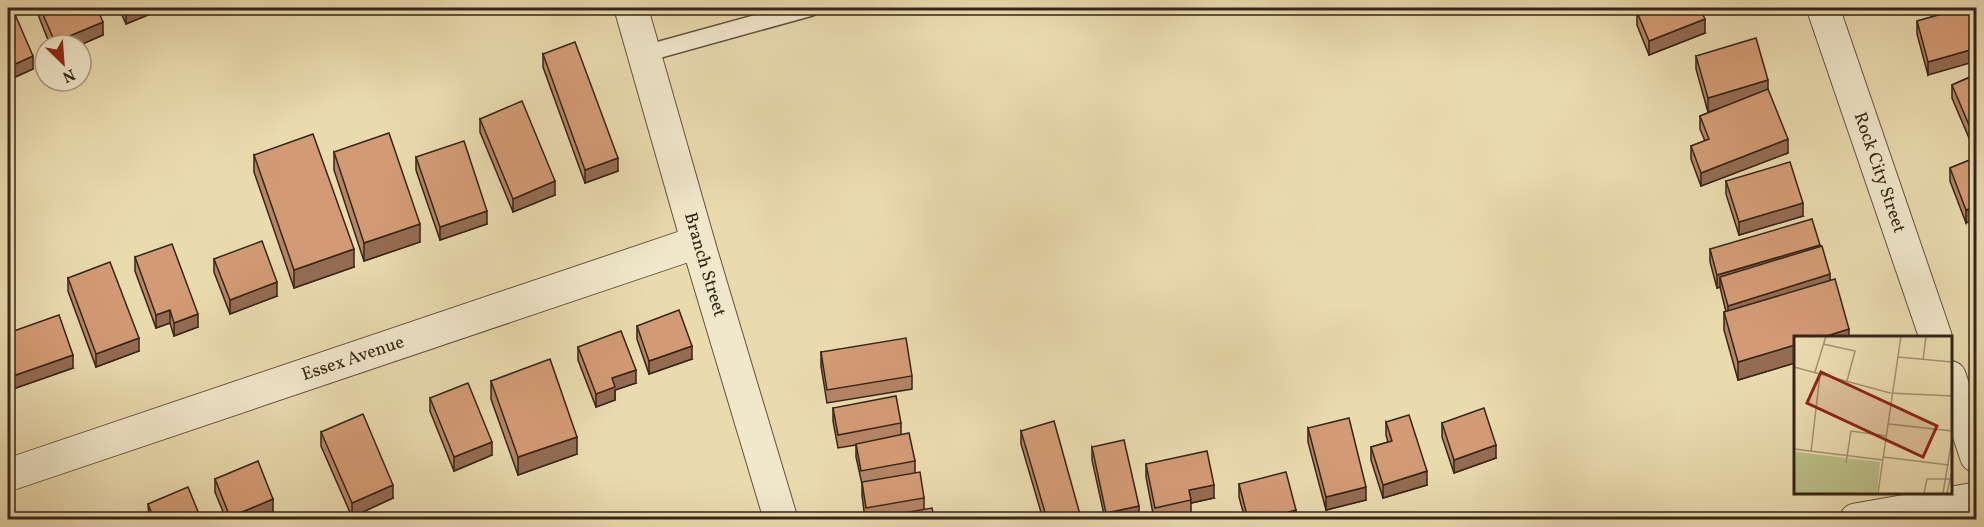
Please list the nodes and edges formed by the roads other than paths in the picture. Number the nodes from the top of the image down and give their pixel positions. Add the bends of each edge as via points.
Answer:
1 (631, 8) edge
2 (810, 8) edge
3 (1823, 8) edge
4 (644, 54) junction
5 (698, 242) junction
6 (1935, 336) edge
7 (1951, 380) edge
8 (1977, 456) edge
9 (8, 475) edge
10 (1977, 499) edge
11 (781, 519) edge
12 (1856, 519) edge

1 - 4 street, Branch Street
2 - 4 lane
3 - 6 street, Rock City Street
4 - 5 street, Branch Street
5 - 9 street, Essex Avenue
5 - 11 street, Branch Street
7 - 8 street
10 - 12 street

